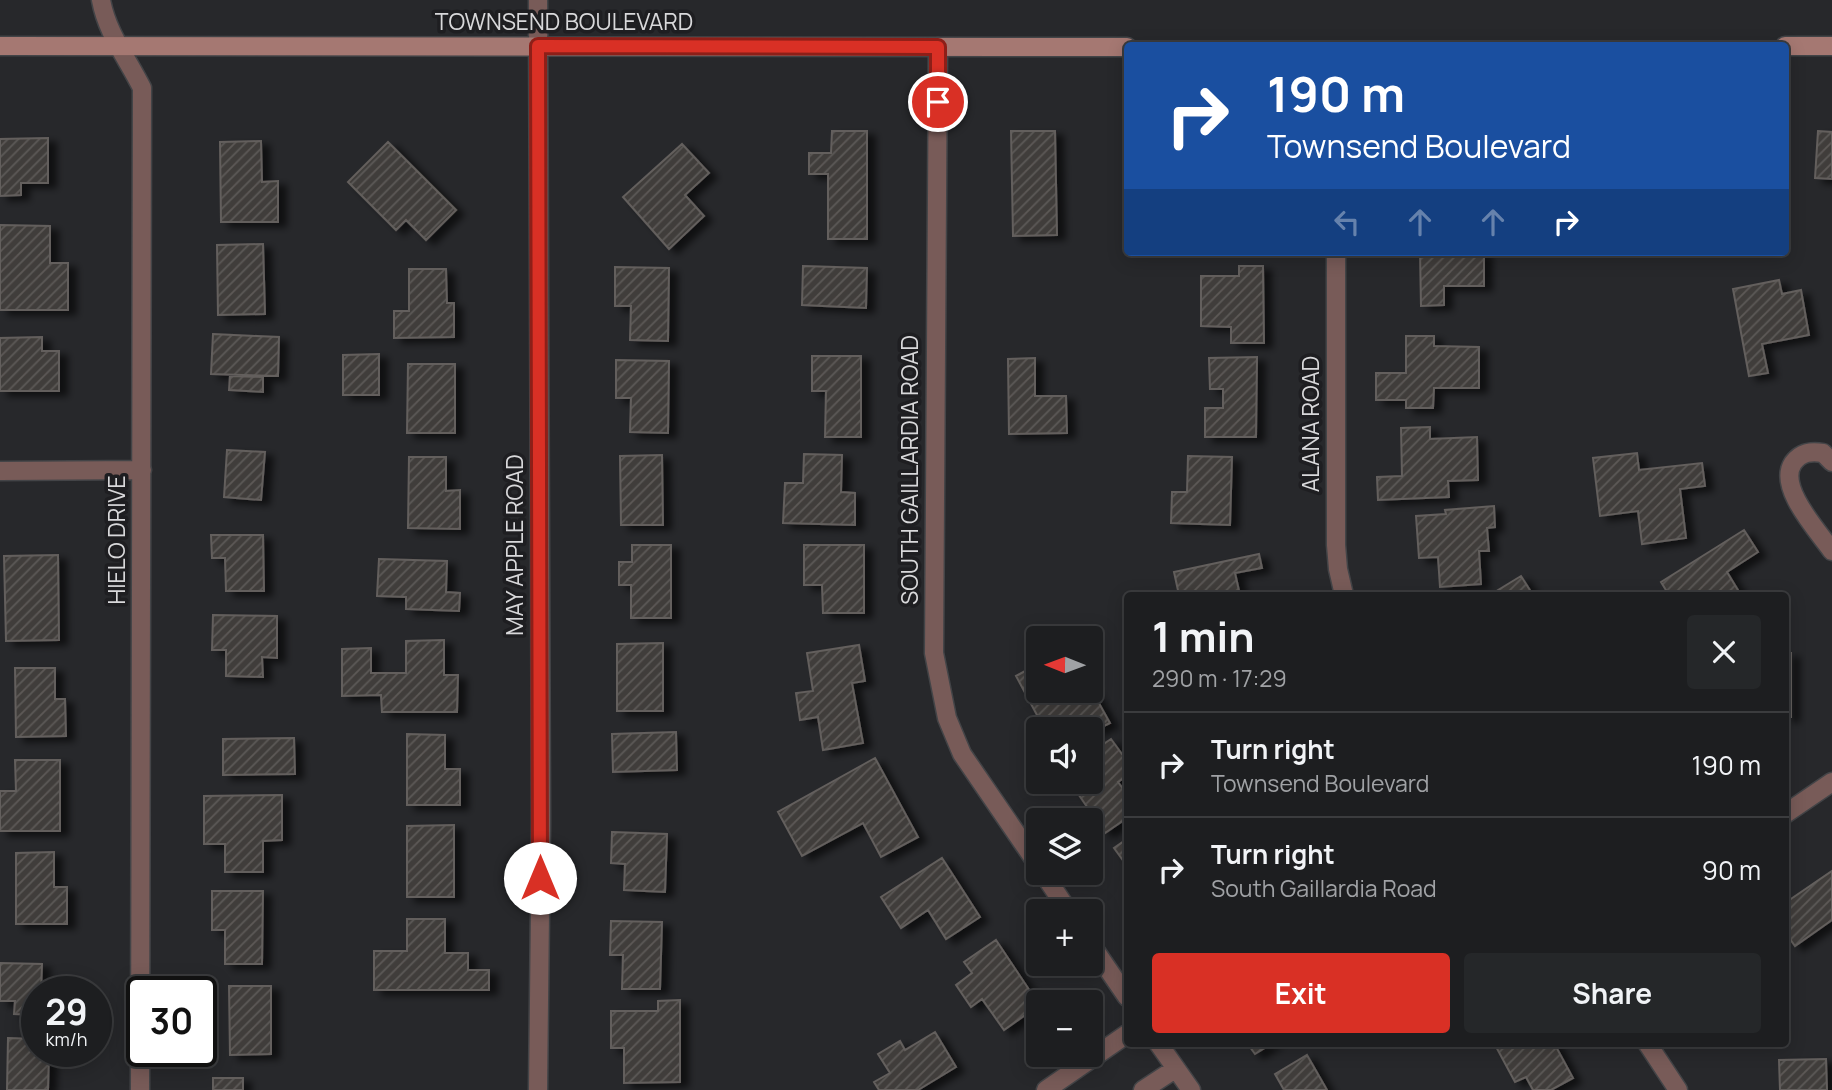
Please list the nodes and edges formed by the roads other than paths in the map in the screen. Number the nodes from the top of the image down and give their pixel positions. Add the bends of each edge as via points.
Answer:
1 (102, 0) edge
2 (538, 0) edge
3 (0, 46) edge
4 (117, 46) junction
5 (538, 46) junction
6 (1789, 46) edge
7 (1832, 46) edge
8 (938, 47) junction
9 (1124, 47) edge
10 (1335, 256) edge
11 (1832, 462) edge
12 (142, 470) junction
13 (0, 471) edge
14 (1832, 551) edge
15 (1343, 592) edge
16 (1832, 782) edge
17 (1789, 811) edge
18 (1026, 847) edge
19 (1103, 962) edge
20 (1124, 993) edge
21 (1124, 1036) edge
22 (1161, 1047) edge
23 (1650, 1047) edge
24 (1175, 1069) junction
25 (140, 1090) edge
26 (538, 1090) edge
27 (1046, 1090) edge
28 (1143, 1090) edge
29 (1191, 1090) edge
30 (1678, 1090) edge

1 - 4 street, HIELO DRIVE
2 - 5 street, MAY APPLE ROAD
3 - 4 street, TOWNSEND BOULEVARD
4 - 5 street, TOWNSEND BOULEVARD
4 - 12 street, HIELO DRIVE via 142,88
5 - 8 street, TOWNSEND BOULEVARD
5 - 26 street, MAY APPLE ROAD
6 - 7 street
8 - 9 street, TOWNSEND BOULEVARD
8 - 18 street, SOUTH GAILLARDIA ROAD via 934,653 947,718 962,754
10 - 15 street, ALANA ROAD via 1336,545
11 - 14 street via 1823,453 1808,452 1796,459 1789,476 1793,493
12 - 13 street
12 - 25 street, HIELO DRIVE
16 - 17 street
19 - 20 street
21 - 27 street
22 - 24 street
23 - 30 street
24 - 28 street
24 - 29 street

